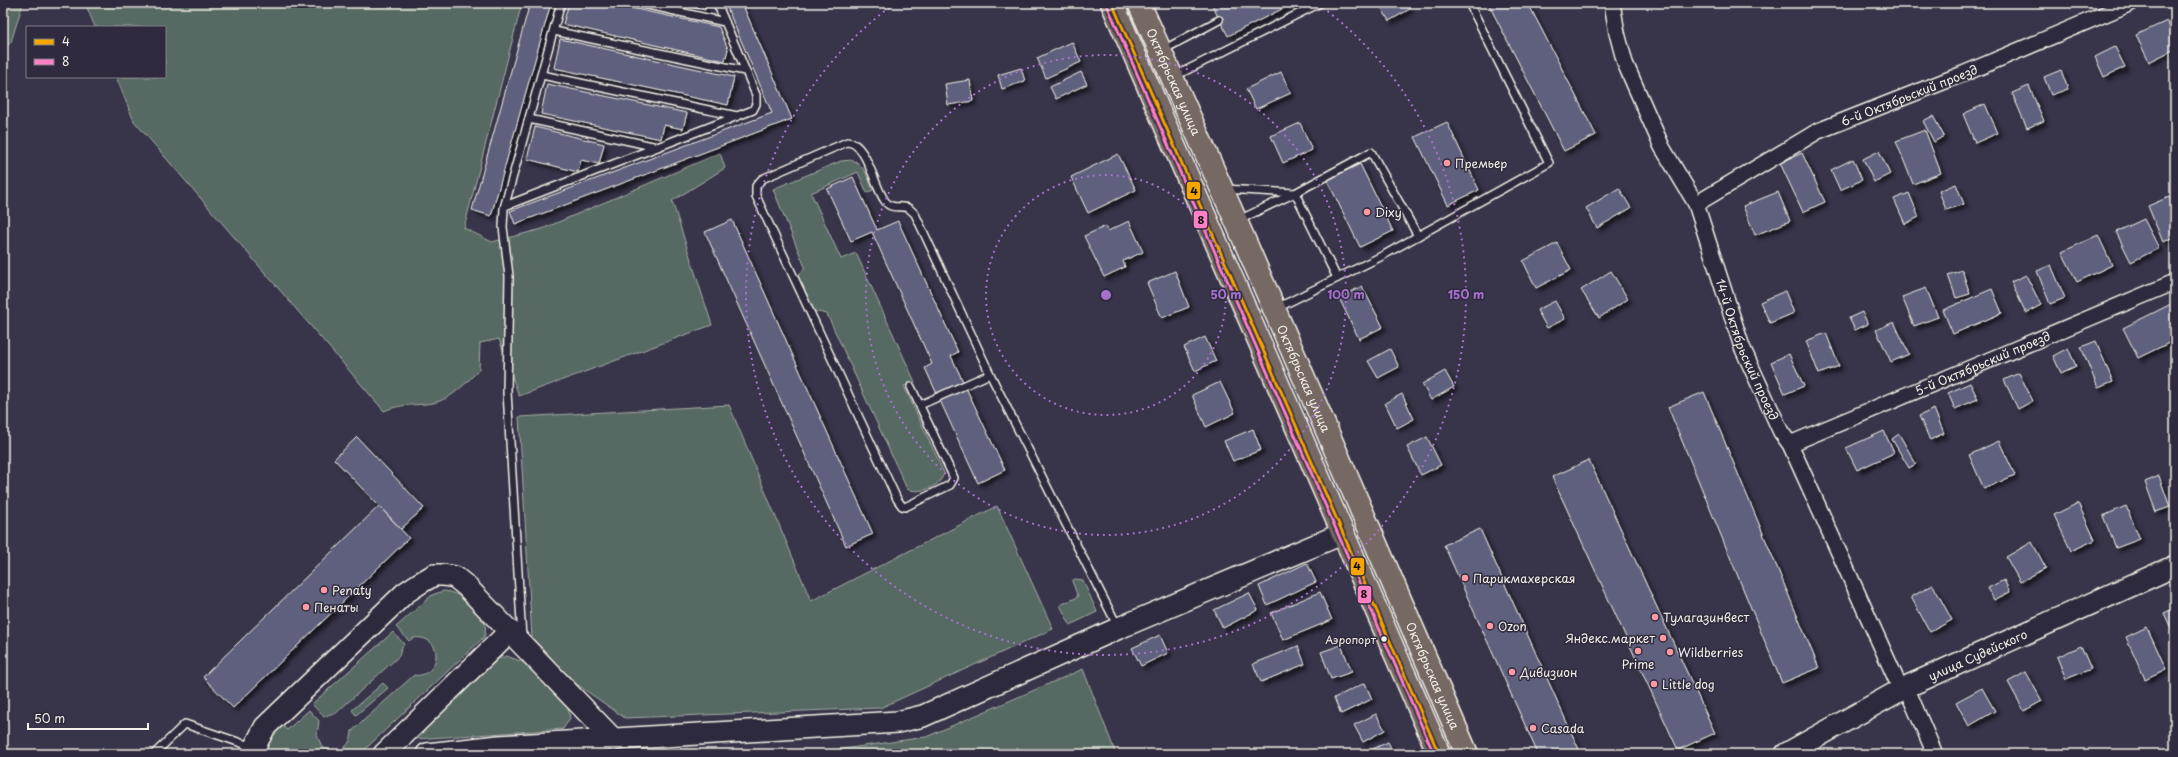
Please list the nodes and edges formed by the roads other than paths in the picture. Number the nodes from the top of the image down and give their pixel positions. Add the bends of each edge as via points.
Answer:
1 (561, 3) edge
2 (639, 3) edge
3 (717, 3) edge
4 (1112, 3) edge
5 (1139, 3) edge
6 (1320, 3) edge
7 (1469, 3) edge
8 (1612, 3) edge
9 (2131, 3) edge
10 (1219, 20) dead end
11 (725, 22) junction
12 (554, 31) junction
13 (1161, 51) junction
14 (745, 71) junction
15 (542, 75) junction
16 (1173, 77) junction
17 (737, 116) junction
18 (529, 119) junction
19 (657, 147) junction
20 (1222, 189) junction
21 (1295, 193) junction
22 (1696, 204) junction
23 (504, 206) junction
24 (1236, 221) junction
25 (1418, 236) junction
26 (1337, 278) junction
27 (2175, 282) edge
28 (1274, 310) junction
29 (990, 374) junction
30 (911, 387) dead end
31 (920, 405) junction
32 (1790, 444) junction
33 (1366, 522) junction
34 (1344, 533) junction
35 (2175, 566) edge
36 (1119, 628) junction
37 (516, 638) junction
38 (1903, 688) junction
39 (614, 740) junction
40 (254, 751) edge
41 (154, 754) edge
42 (384, 754) edge
43 (427, 754) edge
44 (1439, 754) edge
45 (1467, 754) edge
46 (1786, 754) edge
47 (1935, 754) edge

1 - 12 lane
2 - 11 lane
3 - 11 lane
4 - 34 main road, Октябрьская улица
5 - 13 main road, Октябрьская улица
6 - 16 lane
7 - 25 lane via 1549,163
8 - 22 street, 14-й Октябрьский проезд via 1625,63 1662,147
9 - 22 street, 6-й Октябрьский проезд via 1963,74 1818,131
10 - 13 lane
11 - 14 lane
12 - 14 lane
12 - 15 lane
13 - 16 main road, Октябрьская улица
14 - 17 lane via 756,95 756,104 753,110
15 - 17 lane
15 - 18 lane
16 - 20 main road, Октябрьская улица
17 - 19 lane
18 - 19 lane
18 - 23 lane
19 - 23 lane
20 - 21 lane
20 - 24 main road, Октябрьская улица
21 - 24 lane
21 - 25 lane via 1371,152
21 - 26 lane
22 - 32 street, 14-й Октябрьский проезд via 1742,347 1781,432
23 - 37 lane via 503,227 509,276 507,392
24 - 28 main road, Октябрьская улица
25 - 26 lane
26 - 28 lane
27 - 32 street, 5-й Октябрьский проезд
28 - 33 main road, Октябрьская улица
29 - 31 lane
29 - 31 lane via 915,214 907,208 894,207 884,201 857,145 847,142 762,180 756,186 756,196 897,499 905,507 950,485 954,480
29 - 36 lane
30 - 31 lane
32 - 38 street, 14-й Октябрьский проезд
33 - 34 main road
33 - 45 main road, Октябрьская улица
34 - 36 street
34 - 44 main road, Октябрьская улица
35 - 38 street, улица Судейского
36 - 39 street via 923,716 898,722
37 - 39 street
37 - 40 street via 455,577 434,575 405,593 265,728
37 - 42 street
38 - 46 street, улица Судейского
38 - 47 street, 14-й Октябрьский проезд
39 - 43 street via 499,746
40 - 41 lane via 185,724

